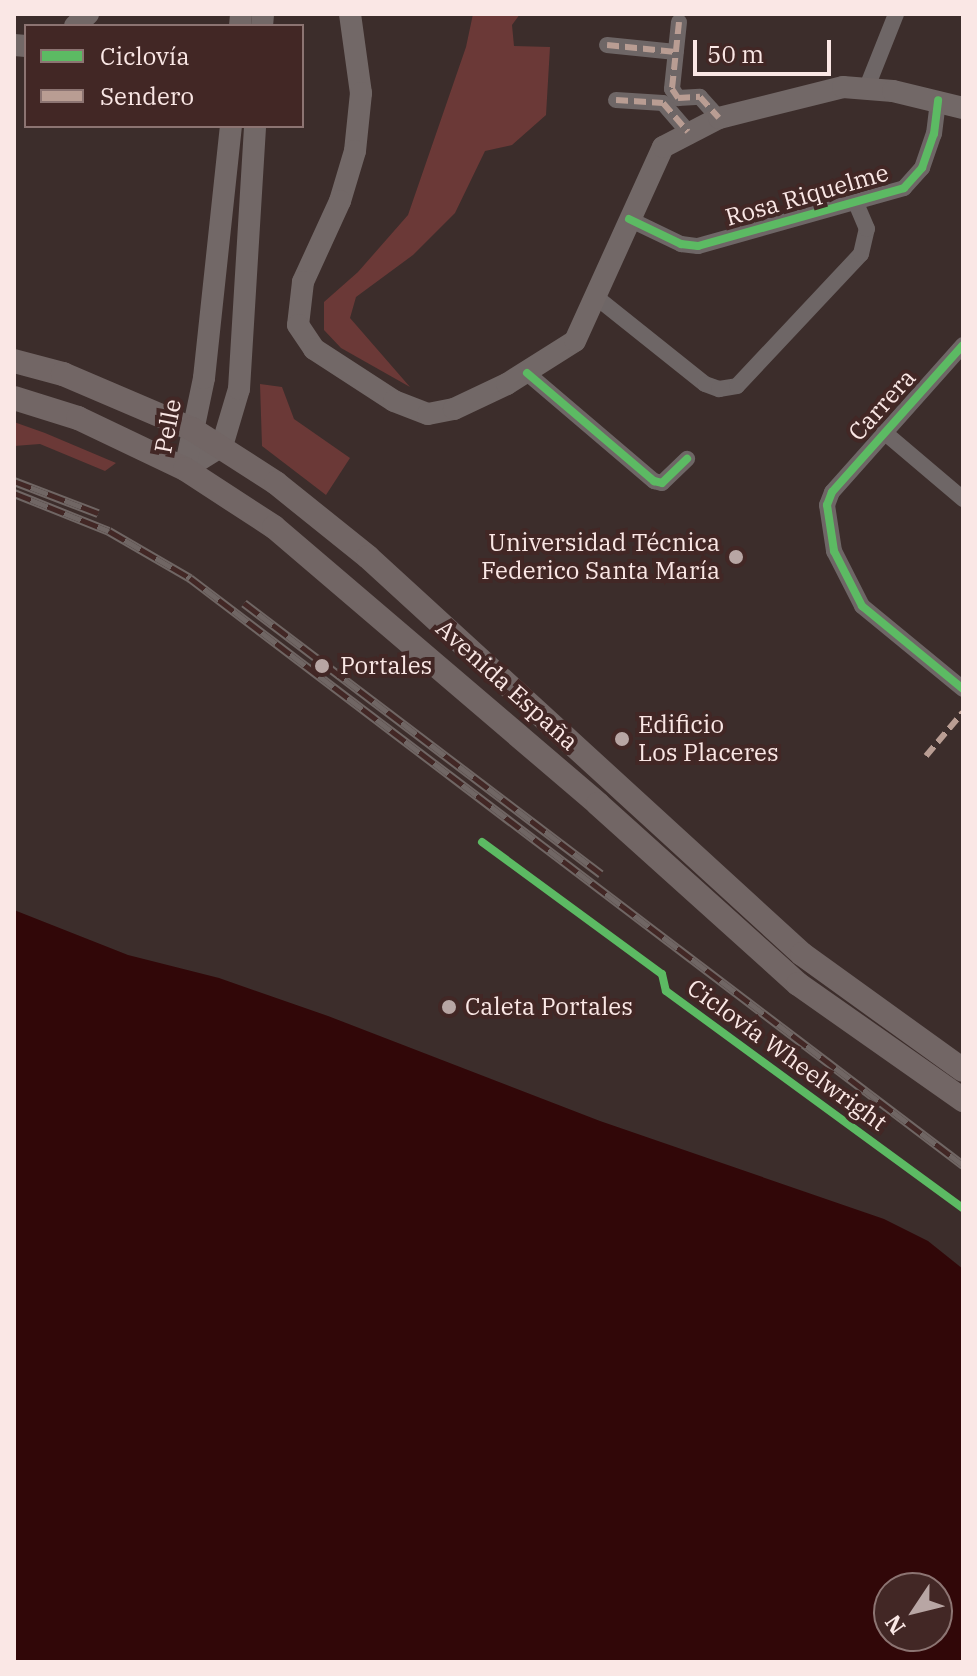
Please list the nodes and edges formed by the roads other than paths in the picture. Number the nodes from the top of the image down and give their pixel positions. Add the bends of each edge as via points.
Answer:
1 (350, 14) edge
2 (896, 14) edge
3 (679, 22) dead end
4 (607, 45) dead end
5 (676, 52) junction
6 (867, 87) junction
7 (616, 100) dead end
8 (938, 100) junction
9 (963, 108) edge
10 (719, 118) junction
11 (231, 128) edge
12 (255, 128) edge
13 (688, 132) junction
14 (857, 205) junction
15 (629, 219) junction
16 (596, 297) junction
17 (963, 345) edge
18 (14, 361) edge
19 (527, 373) junction
20 (14, 398) edge
21 (192, 429) junction
22 (884, 432) junction
23 (222, 446) junction
24 (687, 459) dead end
25 (185, 469) junction
26 (963, 499) edge
27 (963, 689) edge
28 (963, 1070) edge
29 (963, 1100) edge

1 - 19 main road via 361,93 355,151 340,201 303,282 298,313 304,338 394,401 428,414 454,409
2 - 6 street
3 - 5 street
4 - 5 street
5 - 10 street via 674,94 700,97
6 - 8 main road
6 - 10 main road via 843,87
7 - 13 street via 663,103
8 - 9 main road
8 - 14 street, Rosa Riquelme via 934,134 915,180
10 - 13 main road
11 - 21 main road, Pelle via 217,277
12 - 23 main road via 239,389
13 - 15 main road via 663,147
14 - 15 street, Rosa Riquelme via 698,246
14 - 16 street via 867,229 861,254 737,386 719,389 705,384
15 - 16 main road
16 - 19 main road via 575,341
17 - 22 street, Carrera
18 - 21 main road, Avenida España via 63,374
19 - 24 street via 654,481 662,483
20 - 25 main road, Avenida España via 78,418
21 - 23 main road, Avenida España
21 - 25 main road, Pelle
22 - 26 street
22 - 27 street, Carrera via 832,492 827,527 852,593
23 - 25 main road, Pelle
23 - 28 main road, Avenida España via 368,557 802,954
25 - 29 main road, Avenida España via 274,527 598,804 798,984

